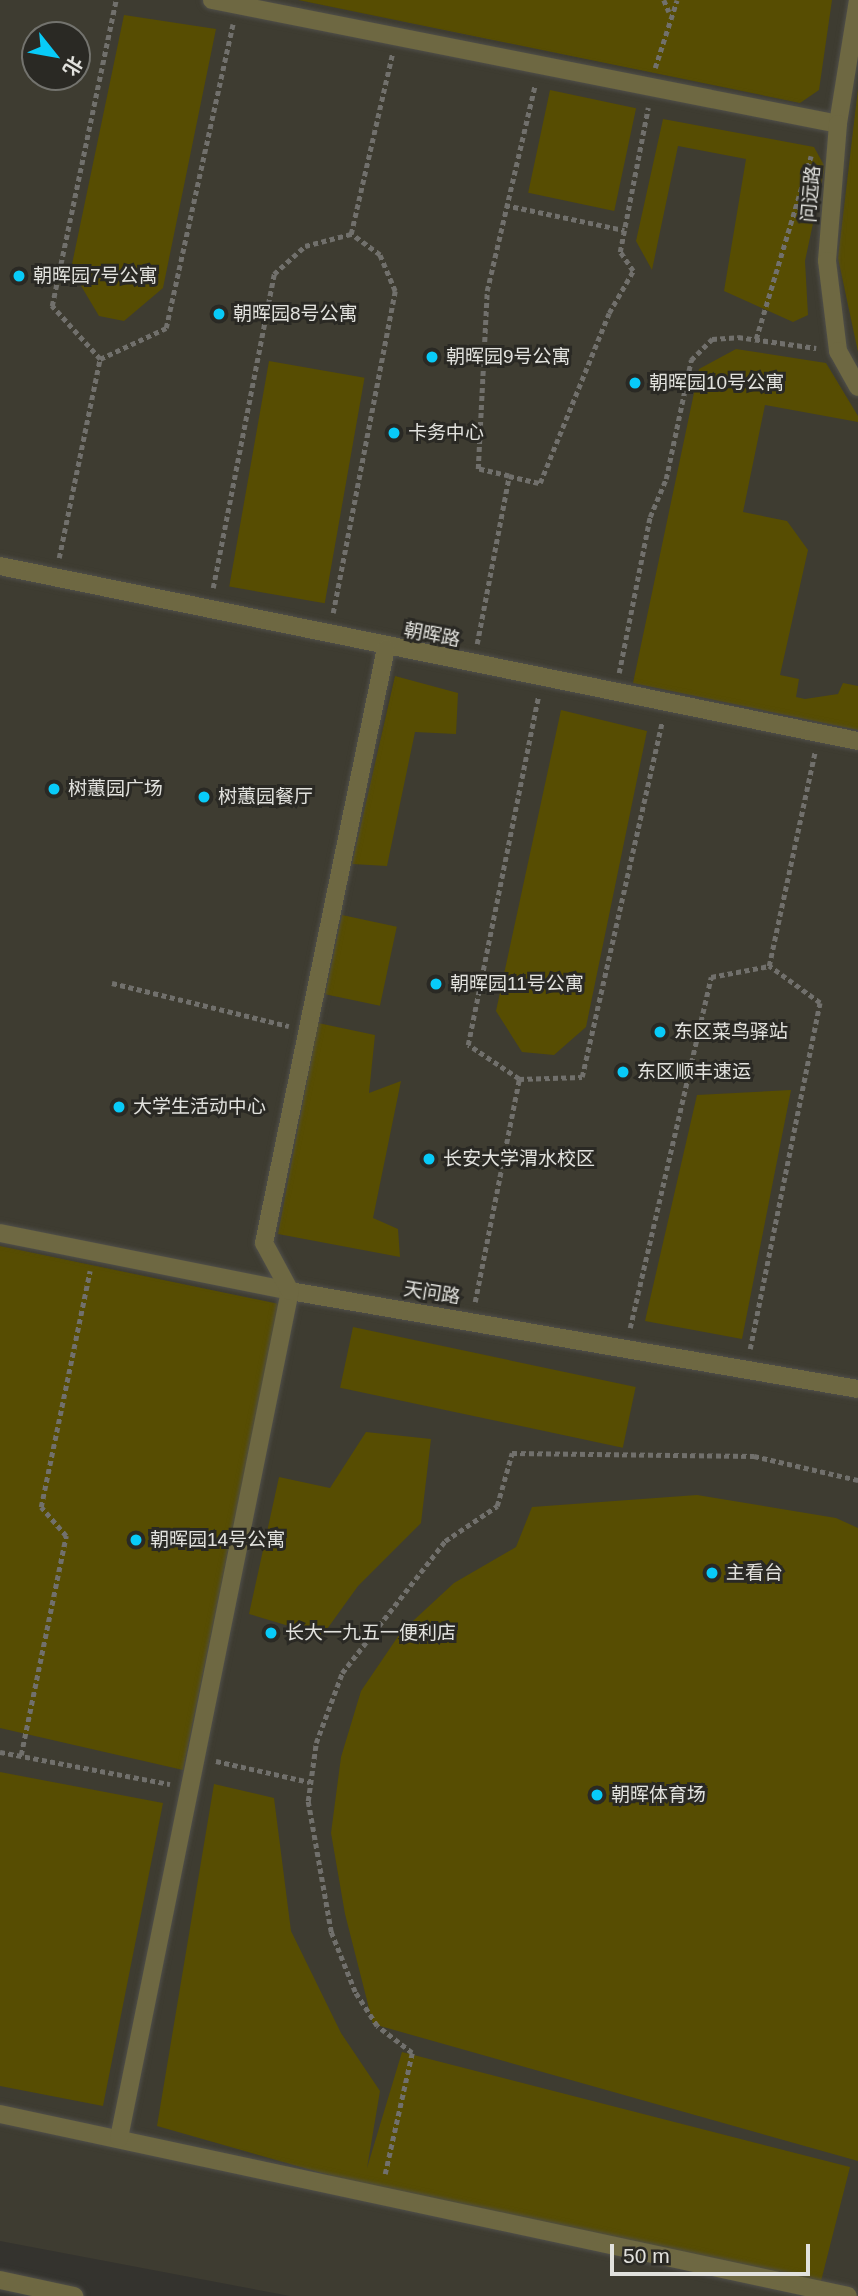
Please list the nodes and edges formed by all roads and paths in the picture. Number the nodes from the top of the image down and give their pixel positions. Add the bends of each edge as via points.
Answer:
1 (116, 0) edge
2 (212, 0) edge
3 (664, 0) edge
4 (677, 0) edge
5 (858, 0) edge
6 (237, 5) junction
7 (669, 12) junction
8 (397, 36) junction
9 (540, 65) junction
10 (652, 87) junction
11 (820, 120) junction
12 (838, 124) junction
13 (505, 205) junction
14 (624, 230) junction
15 (351, 234) junction
16 (756, 339) junction
17 (838, 352) junction
18 (100, 359) junction
19 (858, 387) edge
20 (509, 476) junction
21 (0, 566) edge
22 (55, 578) junction
23 (209, 610) junction
24 (328, 635) junction
25 (386, 648) junction
26 (473, 664) junction
27 (542, 679) junction
28 (615, 694) junction
29 (666, 704) junction
30 (819, 734) junction
31 (858, 741) edge
32 (769, 966) junction
33 (112, 983) dead end
34 (307, 1030) junction
35 (519, 1079) junction
36 (0, 1233) edge
37 (94, 1252) junction
38 (290, 1291) junction
39 (471, 1320) junction
40 (626, 1345) junction
41 (747, 1366) junction
42 (858, 1389) edge
43 (858, 1480) edge
44 (0, 1752) edge
45 (21, 1755) junction
46 (198, 1757) junction
47 (310, 1782) junction
48 (191, 1788) junction
49 (0, 2114) edge
50 (119, 2137) junction
51 (380, 2196) junction
52 (0, 2280) edge
53 (75, 2296) edge
54 (848, 2296) edge

1 - 18 path via 52,306
2 - 6 street
3 - 7 path
4 - 7 path
5 - 12 street, 问远路
6 - 8 street
6 - 18 path via 166,328
7 - 10 path
8 - 9 street
8 - 15 path
9 - 10 street
9 - 13 path
10 - 11 street
10 - 14 path
11 - 12 street
11 - 16 path
12 - 17 street, 问远路 via 827,261
13 - 14 path
13 - 20 path via 487,291 478,469
14 - 20 path via 620,252 633,271 609,313 540,483
15 - 23 path via 305,246 274,274
15 - 24 path via 380,255 395,291
16 - 17 path
16 - 28 path via 712,339 691,360 666,479 650,517
17 - 19 street, 问远路
18 - 22 path
20 - 26 path
21 - 22 street, 朝晖路
22 - 23 street, 朝晖路
23 - 24 street, 朝晖路
24 - 25 street, 朝晖路
25 - 26 street, 朝晖路
25 - 34 street
26 - 27 street, 朝晖路
27 - 28 street, 朝晖路
27 - 35 path via 468,1045
28 - 29 street, 朝晖路
29 - 30 street, 朝晖路
29 - 35 path via 582,1077
30 - 31 street, 朝晖路
30 - 32 path
32 - 40 path via 711,977
32 - 41 path via 820,1003
33 - 34 path
34 - 38 street via 264,1243
35 - 39 path
36 - 37 street, 天问路
37 - 38 street, 天问路
37 - 45 path via 41,1507 66,1536
38 - 39 street, 天问路
38 - 46 street
39 - 40 street, 天问路
40 - 41 street, 天问路
41 - 42 street, 天问路
43 - 47 path via 754,1456 512,1453 497,1506 445,1541 342,1673 316,1742
44 - 45 path
45 - 48 path
46 - 47 path
46 - 48 street
47 - 51 path via 317,1869 331,1931 376,2026 412,2053
48 - 50 street
49 - 50 street
50 - 51 street
51 - 54 street
52 - 53 street

